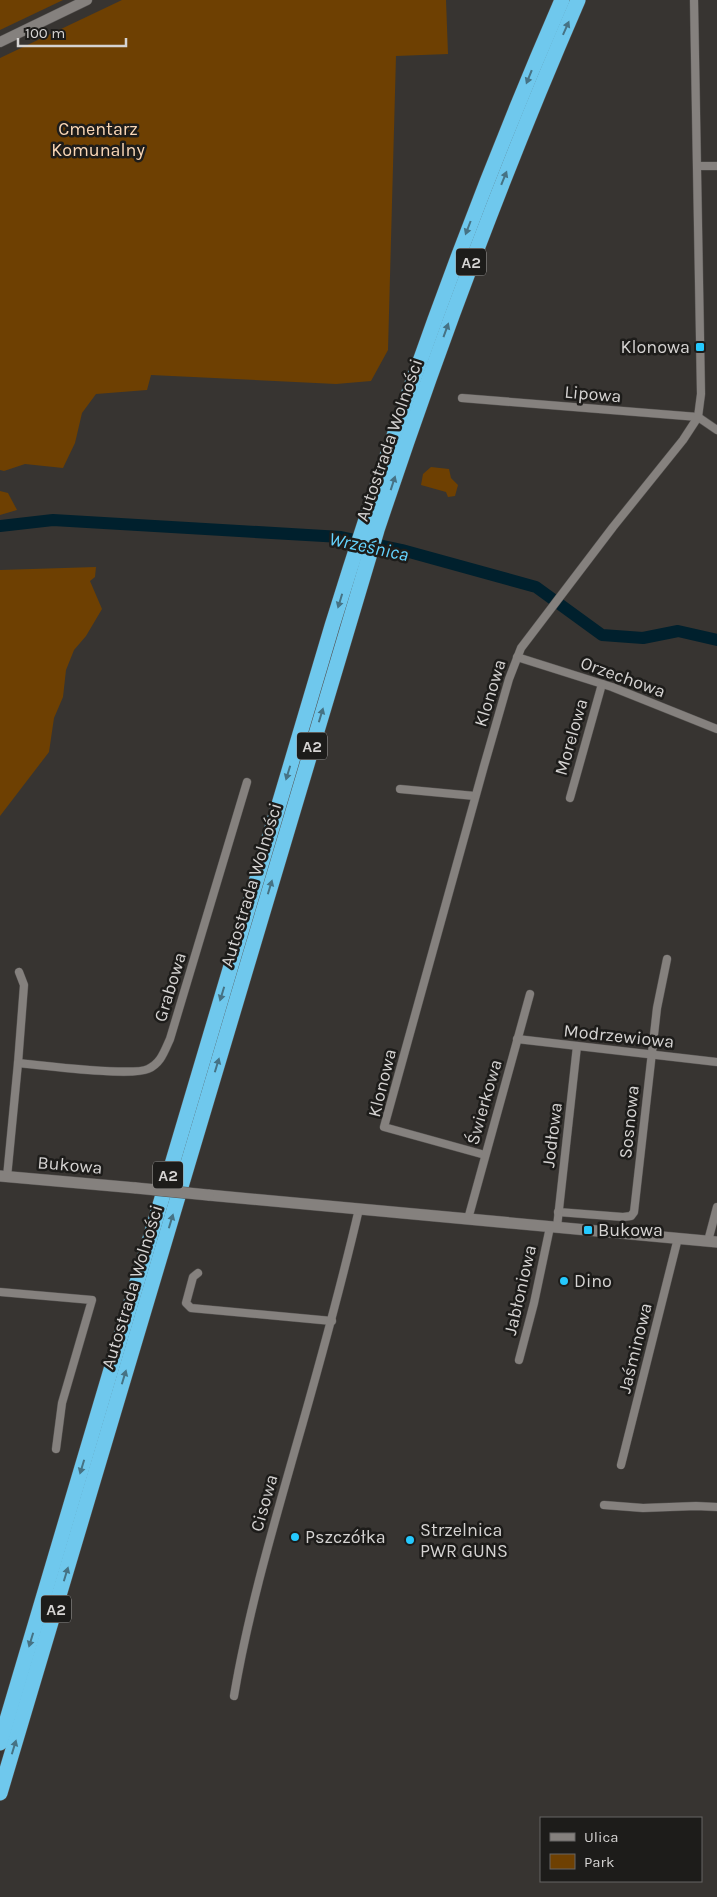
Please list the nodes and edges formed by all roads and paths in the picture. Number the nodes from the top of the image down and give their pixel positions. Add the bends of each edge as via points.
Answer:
1 (88, 0) edge
2 (562, 0) edge
3 (578, 0) edge
4 (694, 0) edge
5 (0, 42) edge
6 (698, 166) junction
7 (717, 166) edge
8 (462, 398) dead end
9 (698, 417) junction
10 (717, 430) edge
11 (370, 528) junction
12 (362, 556) junction
13 (517, 657) junction
14 (602, 684) junction
15 (717, 729) edge
16 (247, 782) dead end
17 (400, 789) dead end
18 (475, 796) junction
19 (570, 798) dead end
20 (667, 959) dead end
21 (19, 972) dead end
22 (530, 994) dead end
23 (517, 1039) junction
24 (577, 1046) junction
25 (651, 1054) junction
26 (717, 1062) edge
27 (18, 1063) junction
28 (485, 1155) junction
29 (3, 1176) edge
30 (717, 1207) edge
31 (359, 1209) junction
32 (558, 1212) junction
33 (468, 1219) junction
34 (553, 1227) junction
35 (678, 1238) junction
36 (713, 1242) edge
37 (198, 1272) dead end
38 (0, 1292) edge
39 (332, 1321) junction
40 (519, 1360) dead end
41 (56, 1449) dead end
42 (621, 1465) dead end
43 (604, 1505) dead end
44 (717, 1508) edge
45 (234, 1696) dead end
46 (0, 1743) edge
47 (0, 1793) edge

1 - 5 street
2 -> 11 highway, Autostrada Wolności / A2 via 442,295 403,405
11 -> 3 highway, Autostrada Wolności / A2 via 491,209
4 - 6 street, Klonowa
6 - 7 street
6 - 9 street, Klonowa via 701,394
8 - 9 street, Lipowa
9 - 10 street, Lipowa
9 - 13 street, Klonowa via 552,605
11 - 12 highway, Autostrada Wolności / A2
12 -> 46 highway, Autostrada Wolności / A2
47 -> 12 highway, Autostrada Wolności / A2
13 - 14 street, Orzechowa
13 - 18 street, Klonowa
14 - 15 street, Orzechowa
14 - 19 street, Morelowa
16 - 27 street, Grabowa via 170,1039 160,1061 146,1070 128,1073
17 - 18 street
18 - 28 street, Klonowa via 384,1127
20 - 25 street, Sosnowa
21 - 27 street via 24,984
22 - 23 street, Świerkowa
23 - 24 street, Modrzewiowa
23 - 28 street, Świerkowa
24 - 25 street, Modrzewiowa
24 - 32 street, Jodłowa
25 - 26 street, Modrzewiowa
25 - 32 street, Sosnowa via 634,1212 624,1217
27 - 29 street
28 - 33 street, Świerkowa
29 - 31 main road, Bukowa, bridge
30 - 36 street
31 - 33 main road
31 - 39 street, Cisowa
32 - 34 street, Jodłowa
33 - 34 main road
34 - 35 main road
34 - 40 street, Jabłoniowa
35 - 36 main road
35 - 42 street, Jaśminowa
37 - 39 street via 193,1277 186,1303 191,1308
38 - 41 street via 92,1300 62,1403
39 - 45 street, Cisowa via 270,1536
43 - 44 street

